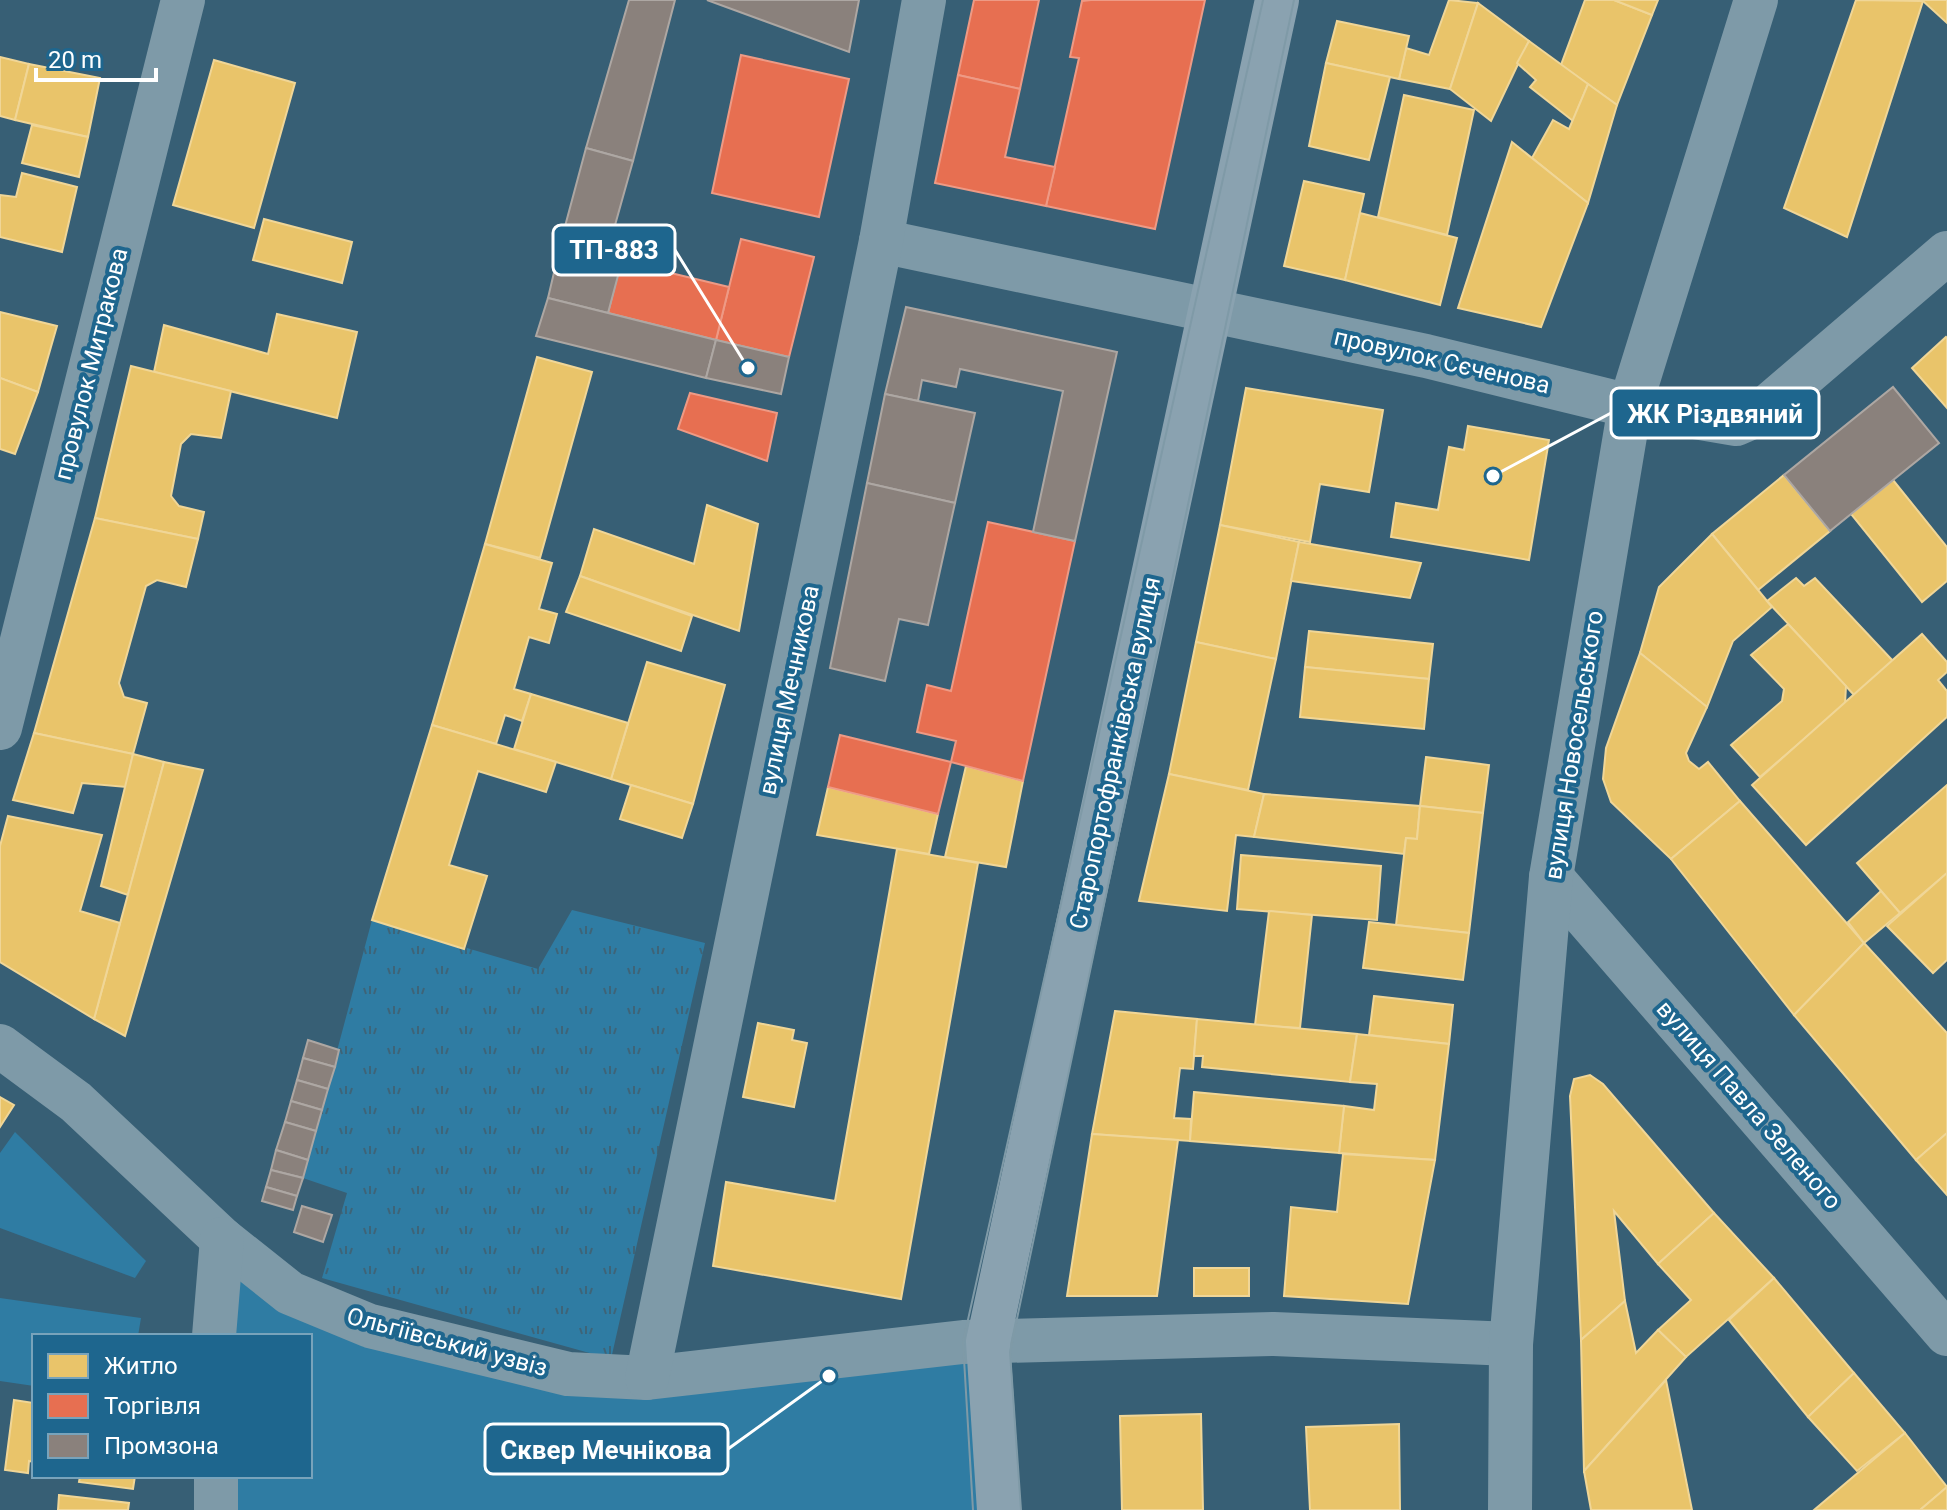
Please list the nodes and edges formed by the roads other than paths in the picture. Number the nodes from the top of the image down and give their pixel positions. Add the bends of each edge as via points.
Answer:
1 (183, 0) edge
2 (924, 0) edge
3 (1277, 0) edge
4 (1756, 0) edge
5 (881, 241) junction
6 (1947, 253) edge
7 (1211, 310) junction
8 (1630, 406) junction
9 (0, 728) edge
10 (1551, 877) junction
11 (0, 1046) edge
12 (222, 1239) junction
13 (214, 1334) edge
14 (1947, 1334) edge
15 (988, 1342) junction
16 (1511, 1344) junction
17 (647, 1378) junction
18 (216, 1478) edge
19 (216, 1510) edge
20 (999, 1510) edge
21 (1510, 1510) edge

1 - 9 street, провулок Митракова
2 - 5 street, вулиця Мечникова
3 - 7 main road, Старопортофранківська вулиця
4 - 8 street, вулиця Новосельського
5 - 7 street, провулок Сєченова
5 - 17 street, вулиця Мечникова
6 - 8 street, провулок Сєченова via 1759,414 1736,424
7 - 8 street, провулок Сєченова
7 - 15 main road, Старопортофранківська вулиця
8 - 10 street, вулиця Новосельського
10 - 14 street, вулиця Павла Зеленого
10 - 16 street, вулиця Новосельського
11 - 12 street, Ольгіївський узвіз via 76,1102
12 - 13 street
12 - 17 street, Ольгіївський узвіз via 290,1293 370,1326 568,1374
15 - 16 street, Ольгіївський узвіз via 1274,1334
15 - 17 street, Ольгіївський узвіз
15 - 20 main road, Старопортофранківська вулиця
16 - 21 street, вулиця Новосельського
18 - 19 street

